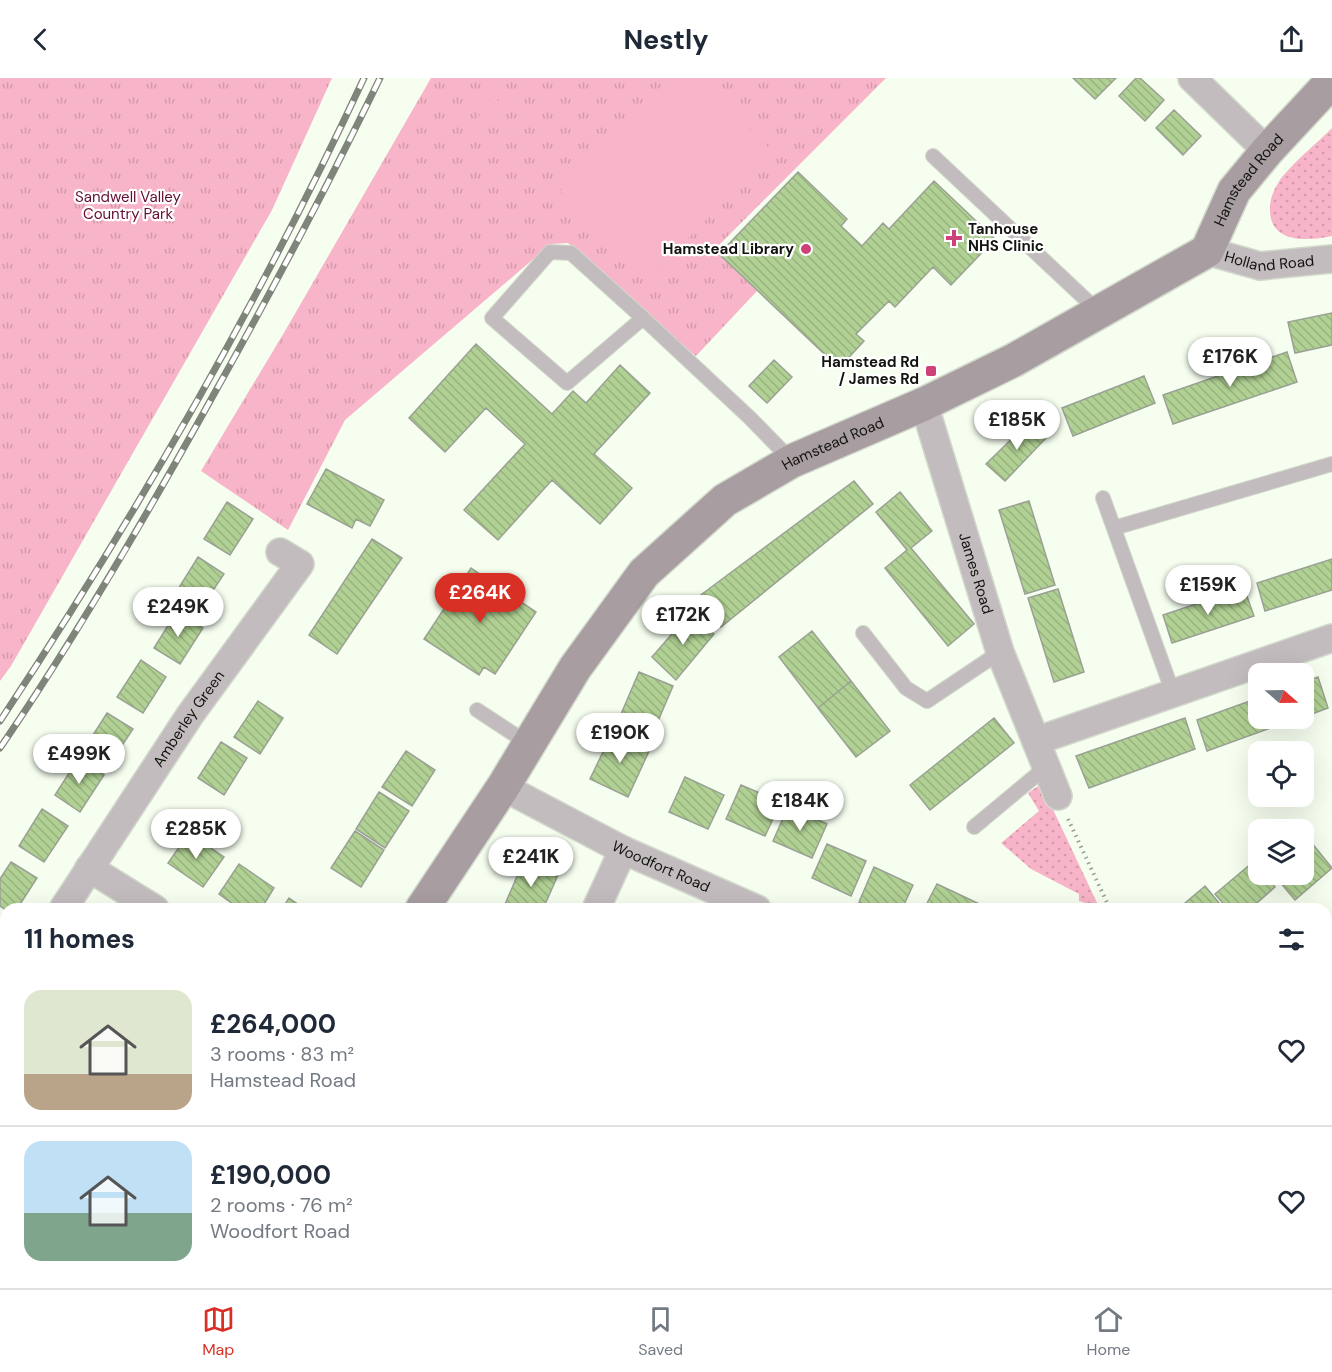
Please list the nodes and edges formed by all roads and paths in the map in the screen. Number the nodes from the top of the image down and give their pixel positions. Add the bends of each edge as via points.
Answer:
1 (1192, 78) edge
2 (1332, 81) edge
3 (1267, 151) junction
4 (933, 156) dead end
5 (1207, 251) junction
6 (1332, 259) edge
7 (1099, 312) junction
8 (643, 318) junction
9 (924, 405) junction
10 (792, 461) junction
11 (1332, 464) edge
12 (1103, 498) dead end
13 (1114, 528) junction
14 (280, 552) dead end
15 (863, 633) dead end
16 (1332, 638) edge
17 (1000, 652) junction
18 (1173, 693) junction
19 (477, 710) dead end
20 (1036, 741) junction
21 (529, 744) junction
22 (1046, 767) junction
23 (503, 786) junction
24 (1058, 796) joint
25 (975, 827) dead end
26 (624, 850) junction
27 (89, 868) junction
28 (67, 903) edge
29 (145, 903) edge
30 (426, 903) edge
31 (599, 903) edge
32 (743, 903) edge
33 (1107, 903) edge

1 - 3 street
2 - 3 main road, Hamstead Road
3 - 5 main road, Hamstead Road via 1234,191
4 - 7 lane
5 - 6 street, Holland Road via 1260,266
5 - 7 main road, Hamstead Road
7 - 9 main road, Hamstead Road
8 - 8 lane via 567,383 492,318 550,252 571,253
8 - 10 lane
9 - 10 main road, Hamstead Road
9 - 17 street, James Road
10 - 21 main road, Hamstead Road via 725,500 644,573 575,668
11 - 13 lane
12 - 13 lane
13 - 18 lane
14 - 27 street, Amberley Green via 300,564 190,715
15 - 17 lane via 906,688 927,701
16 - 18 street
17 - 20 street, James Road
18 - 20 street
19 - 21 lane
20 - 22 street, James Road
21 - 23 main road, Hamstead Road
22 - 24 street, James Road
22 - 25 lane
23 - 26 street, Woodfort Road
23 - 30 main road, Hamstead Road
24 - 33 path
26 - 31 street
26 - 32 street, Woodfort Road
27 - 28 street, Amberley Green
27 - 29 street

